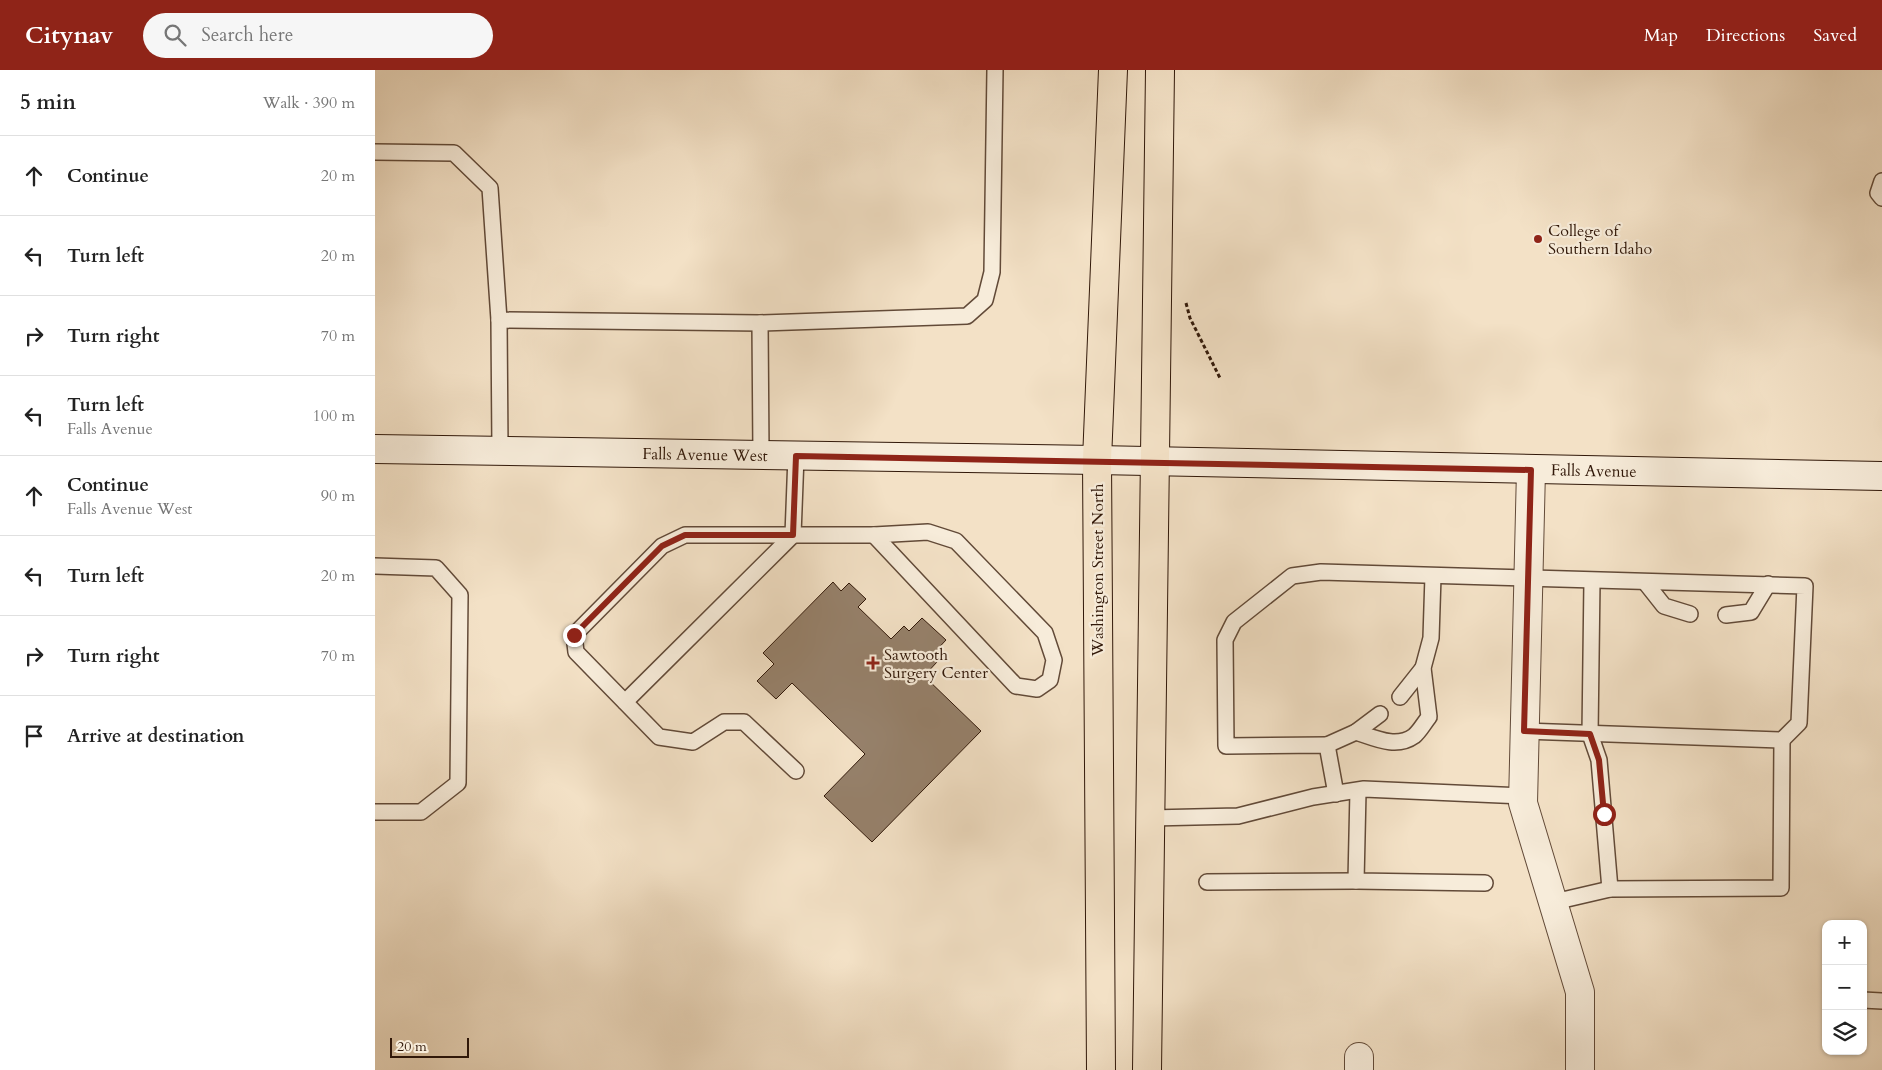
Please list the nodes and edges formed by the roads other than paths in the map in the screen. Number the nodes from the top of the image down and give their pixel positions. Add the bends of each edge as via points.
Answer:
1 (995, 70) edge
2 (1113, 70) edge
3 (1160, 70) edge
4 (375, 152) edge
5 (1882, 181) edge
6 (1882, 198) edge
7 (499, 320) junction
8 (760, 323) junction
9 (375, 449) edge
10 (500, 450) junction
11 (761, 455) junction
12 (796, 456) junction
13 (1097, 460) junction
14 (1155, 462) junction
15 (1531, 470) junction
16 (1882, 476) edge
17 (793, 535) junction
18 (874, 535) junction
19 (375, 566) edge
20 (1433, 576) junction
21 (1528, 579) junction
22 (1592, 581) junction
23 (1645, 582) junction
24 (1768, 584) junction
25 (1690, 614) dead end
26 (1726, 615) dead end
27 (1423, 668) junction
28 (1400, 697) dead end
29 (625, 702) junction
30 (1380, 714) dead end
31 (1524, 731) junction
32 (1356, 732) junction
33 (1590, 734) junction
34 (1782, 740) junction
35 (1327, 745) junction
36 (796, 771) dead end
37 (1357, 791) junction
38 (1336, 794) junction
39 (1523, 796) junction
40 (375, 812) edge
41 (1151, 818) junction
42 (1356, 881) junction
43 (1207, 882) dead end
44 (1485, 883) dead end
45 (1610, 889) junction
46 (1554, 902) junction
47 (1867, 1000) edge
48 (1882, 1001) edge
49 (1101, 1070) edge
50 (1147, 1070) edge
51 (1579, 1070) edge

1 - 8 lane via 992,272 985,300 967,316
2 - 13 main road, Washington Street North
3 - 14 main road
4 - 7 lane via 454,153 490,188
5 - 6 lane via 1879,193
7 - 8 lane
7 - 10 lane
8 - 11 lane
9 - 10 street, Falls Avenue West
10 - 11 street, Falls Avenue West
11 - 12 street, Falls Avenue West
12 - 13 street, Falls Avenue West
12 - 17 lane
13 - 14 street, Falls Avenue West
13 - 49 main road, Washington Street North
14 - 15 street, Falls Avenue
14 - 41 main road
15 - 16 street, Falls Avenue
15 - 21 street
17 - 18 lane
17 - 29 lane
17 - 29 lane via 685,535 662,546 574,635 576,652
18 - 18 lane via 928,532 956,541 1045,633 1054,660 1049,680 1037,689 1016,686
19 - 40 lane via 436,568 460,595 458,783 421,812
20 - 21 lane
20 - 27 lane via 1431,638
20 - 35 lane via 1321,572 1292,576 1234,622 1225,640 1226,746
21 - 22 lane
21 - 31 street
22 - 23 lane
22 - 33 lane
23 - 24 lane
23 - 25 lane via 1664,606
24 - 26 lane via 1751,612
24 - 34 lane via 1805,586 1799,723
27 - 28 lane
27 - 32 lane via 1429,717 1415,735 1402,742 1386,742
29 - 36 lane via 659,737 693,742 724,722 744,722
30 - 32 lane
31 - 33 lane
31 - 39 street
32 - 35 lane
33 - 34 lane
33 - 45 lane via 1599,760
34 - 45 lane via 1781,888
35 - 38 lane
37 - 38 lane
37 - 39 lane
37 - 42 lane
38 - 41 lane via 1238,816
39 - 46 street
41 - 50 main road
42 - 43 lane
42 - 44 lane
45 - 46 lane
46 - 51 street via 1580,992
47 - 48 lane

